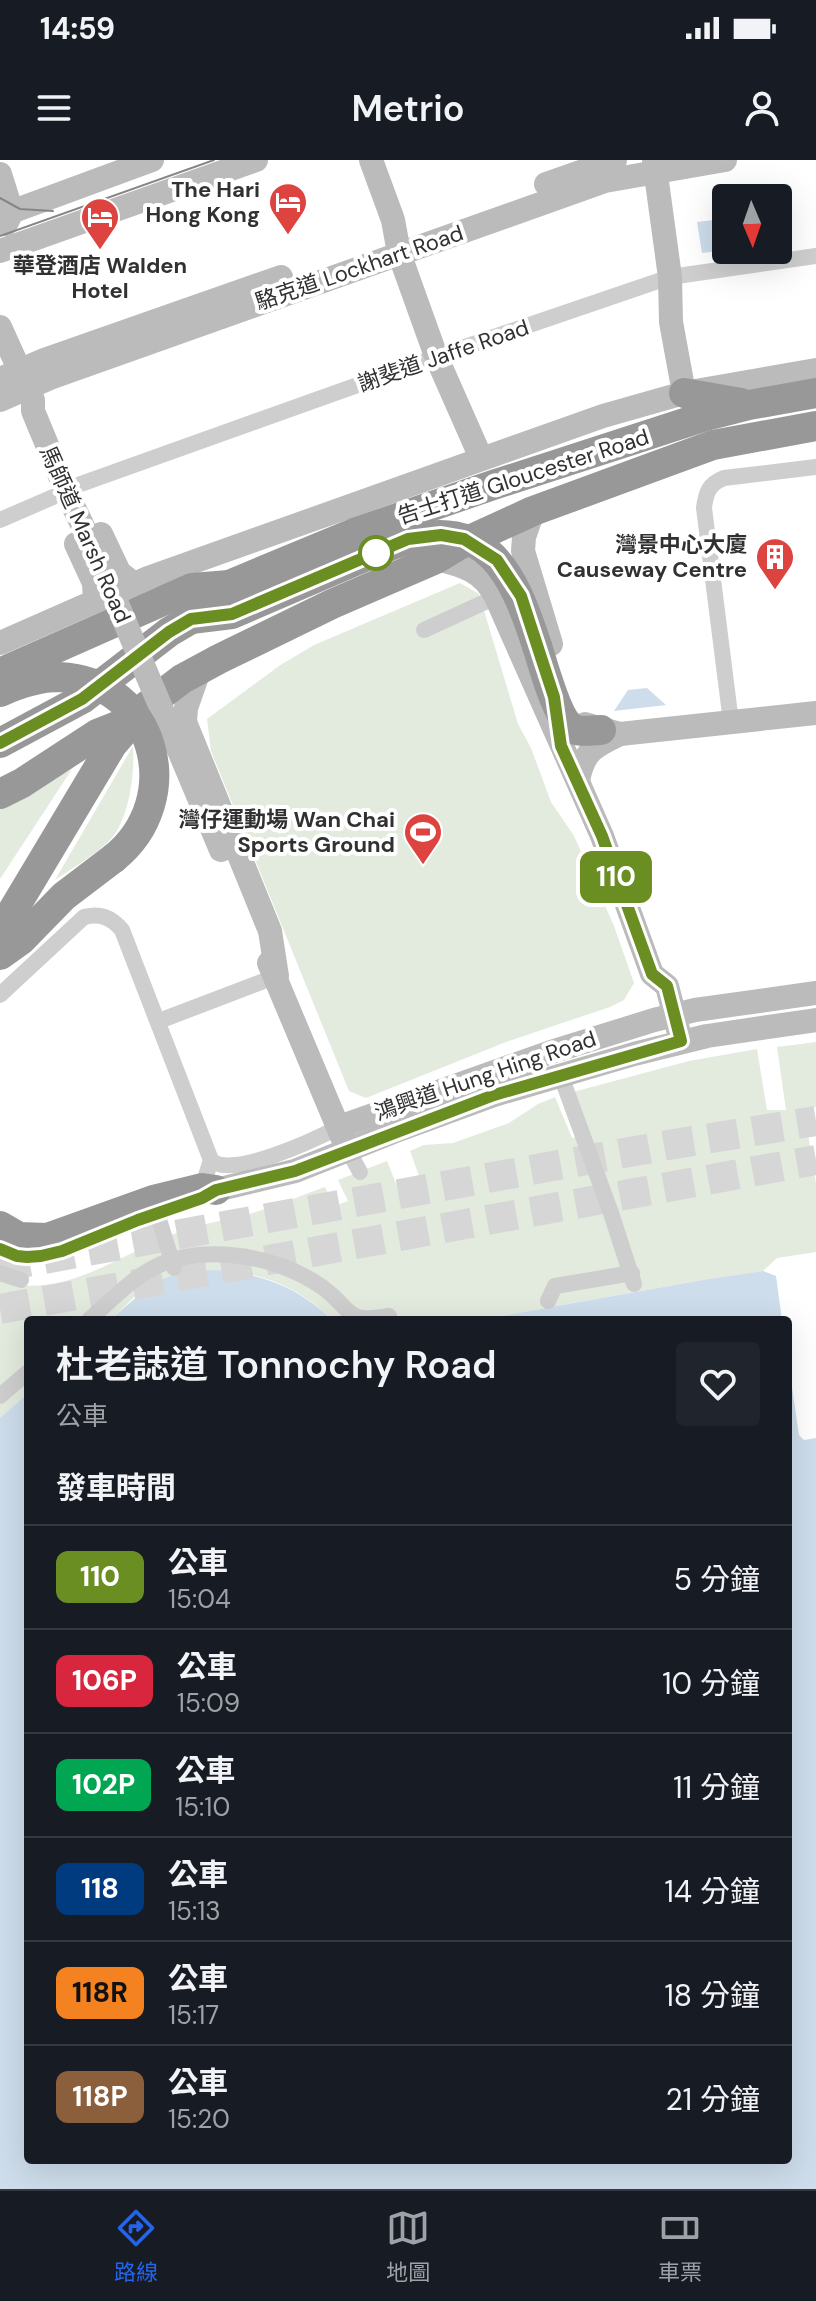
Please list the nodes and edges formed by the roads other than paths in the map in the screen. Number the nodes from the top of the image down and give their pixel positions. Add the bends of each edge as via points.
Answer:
1 (152, 160) edge
2 (256, 160) edge
3 (371, 160) edge
4 (615, 160) edge
5 (725, 160) edge
6 (655, 166) edge
7 (0, 174) edge
8 (4, 220) edge
9 (398, 244) junction
10 (0, 251) edge
11 (816, 256) edge
12 (670, 277) junction
13 (0, 327) edge
14 (436, 356) junction
15 (816, 370) edge
16 (15, 389) edge
17 (684, 393) junction
18 (816, 393) edge
19 (749, 405) junction
20 (816, 426) edge
21 (481, 458) junction
22 (816, 467) edge
23 (66, 492) junction
24 (533, 511) junction
25 (0, 520) edge
26 (436, 559) junction
27 (114, 562) junction
28 (90, 573) junction
29 (134, 584) junction
30 (229, 585) junction
31 (496, 597) junction
32 (95, 601) junction
33 (191, 619) junction
34 (424, 630) dead end
35 (0, 643) edge
36 (200, 668) junction
37 (0, 673) edge
38 (0, 692) edge
39 (554, 697) junction
40 (816, 713) edge
41 (131, 721) junction
42 (731, 722) junction
43 (611, 732) junction
44 (0, 743) edge
45 (561, 746) junction
46 (578, 781) junction
47 (0, 794) edge
48 (0, 932) edge
49 (0, 955) edge
50 (277, 976) junction
51 (816, 993) edge
52 (0, 995) edge
53 (665, 1017) junction
54 (816, 1020) edge
55 (159, 1021) junction
56 (671, 1044) junction
57 (561, 1076) junction
58 (345, 1141) junction
59 (210, 1179) junction
60 (157, 1213) junction
61 (0, 1226) edge
62 (0, 1249) edge
63 (174, 1265) junction
64 (0, 1273) edge
65 (21, 1280) dead end
66 (548, 1301) dead end
67 (94, 1316) edge
68 (351, 1316) edge
69 (24, 1375) edge
70 (0, 1396) edge

1 - 8 street
2 - 10 street
3 - 9 street
4 - 9 street, 駱克道 Lockhart Road
5 - 6 street, 駱克道 Lockhart Road
6 - 9 street, 駱克道 Lockhart Road
6 - 12 street
7 - 8 street
9 - 14 street
9 - 16 street, 駱克道 Lockhart Road
11 - 12 street, 謝斐道 Jaffe Road
12 - 14 street, 謝斐道 Jaffe Road
12 - 17 street via 671,322
13 - 16 street, 馬師道 Marsh Road
14 - 21 street
14 - 23 street, 謝斐道 Jaffe Road
15 - 17 street, 告士打道 Gloucester Road
16 - 23 street, 馬師道 Marsh Road
17 - 19 highway
17 - 21 street, 告士打道 Gloucester Road
18 - 19 highway, 告士打道 Gloucester Road
19 - 30 highway, 告士打道 Gloucester Road via 480,489
20 - 24 highway, 告士打道 Gloucester Road via 713,445
21 - 29 street, 告士打道 Gloucester Road
22 - 42 street via 724,478 706,493
23 - 25 street, 謝斐道 Jaffe Road
23 - 27 street, 馬師道 Marsh Road
23 - 28 street, 馬師道 Marsh Road
23 - 50 street, 馬師道 Marsh Road, bridge via 256,938
24 - 26 highway, 告士打道 Gloucester Road
24 - 43 street via 523,543 528,571 573,711 585,724
26 - 31 street via 471,568
26 - 36 highway, 告士打道 Gloucester Road
27 - 28 street via 108,574
27 - 29 street, 馬師道 Marsh Road
28 - 32 street, 馬師道 Marsh Road
29 - 32 street, 告士打道 Gloucester Road
30 - 33 highway, 告士打道 Gloucester Road
30 - 37 highway via 192,588
31 - 34 street
31 - 45 street
32 - 35 street, 告士打道 Gloucester Road
33 - 39 highway, bridge via 232,614 397,543 441,535 464,539 491,554 521,596
33 - 44 highway, 告士打道 Gloucester Road via 82,699
36 - 41 highway, 告士打道 Gloucester Road
36 - 50 street, 馬師道 Marsh Road via 185,722 270,931
38 - 49 highway, bridge via 37,679 71,678 93,684 137,721 154,764 153,800 139,832
39 - 43 highway via 574,730
39 - 45 highway
40 - 42 street
41 - 47 highway via 97,734
41 - 48 highway
42 - 43 street
43 - 46 street via 587,754
45 - 46 street
46 - 53 street via 652,974 649,988
50 - 55 street
50 - 58 street, 馬師道 Marsh Road via 324,1088 339,1098
51 - 53 street, 鴻興道 Hung Hing Road
52 - 55 street via 78,922 101,916 122,930
53 - 56 street
53 - 58 street, 鴻興道 Hung Hing Road via 551,1052
54 - 56 street, 鴻興道 Hung Hing Road
55 - 59 street
56 - 57 street, 鴻興道 Hung Hing Road
57 - 58 street, 鴻興道 Hung Hing Road via 393,1132
57 - 66 street via 633,1278 555,1286
58 - 59 street, 鴻興道 Hung Hing Road via 279,1177
59 - 60 street, 鴻興道 Hung Hing Road via 202,1198
59 - 61 highway via 47,1238 19,1237
60 - 62 street, 鴻興道 Hung Hing Road via 41,1256 17,1256
60 - 63 street
63 - 67 street via 146,1272
63 - 68 street via 187,1257 241,1256 276,1263 322,1287
64 - 65 street
69 - 70 street

